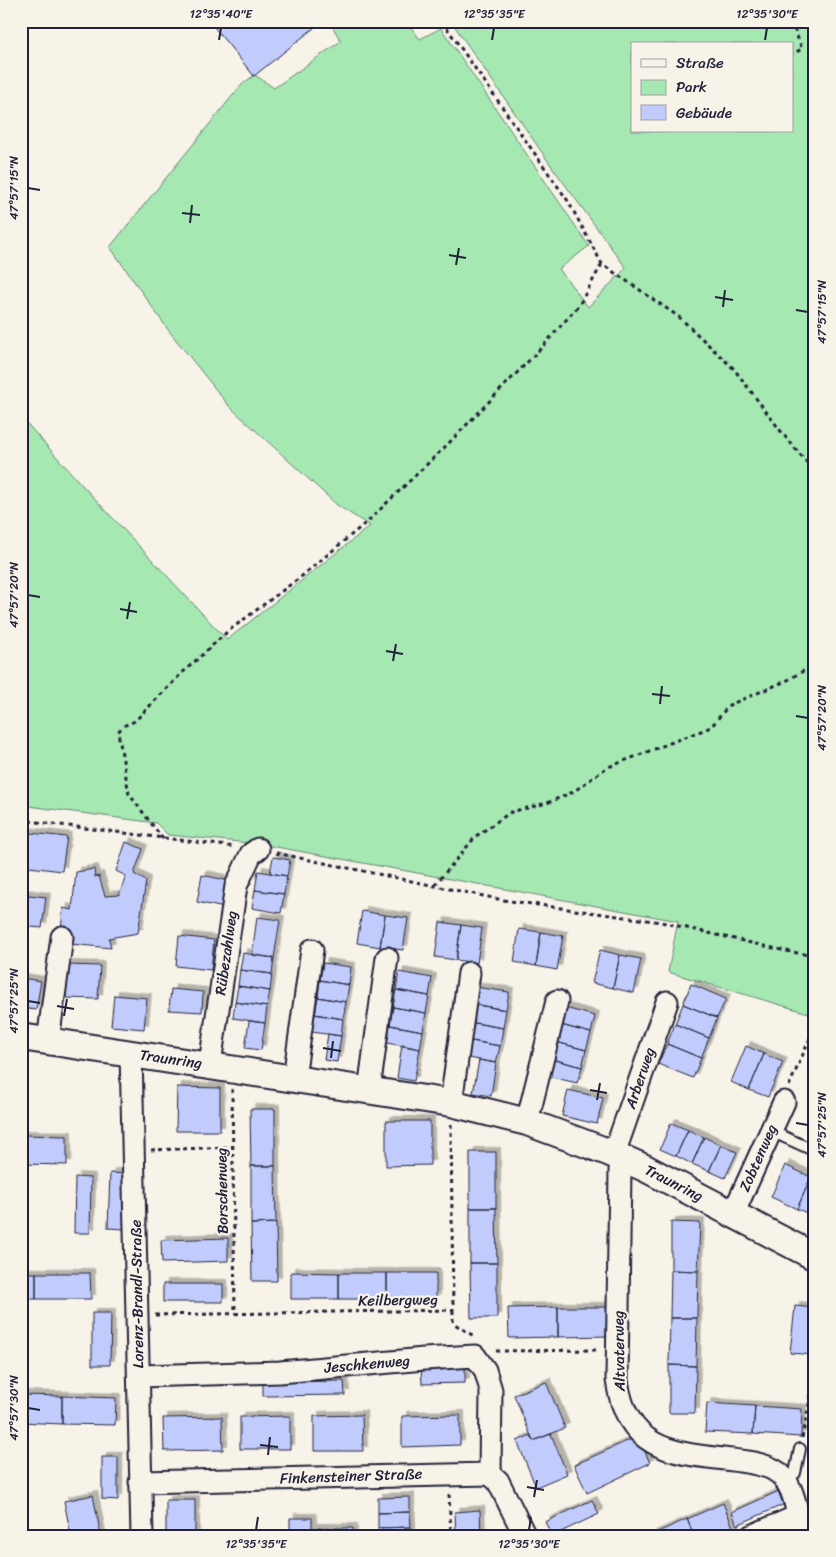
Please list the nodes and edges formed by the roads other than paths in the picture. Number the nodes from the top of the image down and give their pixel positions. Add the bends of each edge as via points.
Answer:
1 (258, 849) road end
2 (62, 937) dead end
3 (312, 950) dead end
4 (387, 958) dead end
5 (469, 972) dead end
6 (557, 1001) dead end
7 (667, 1002) dead end
8 (21, 1037) edge
9 (48, 1041) junction
10 (131, 1053) junction
11 (221, 1066) junction
12 (294, 1078) junction
13 (369, 1090) junction
14 (784, 1102) road end
15 (450, 1103) junction
16 (527, 1122) junction
17 (771, 1131) junction
18 (815, 1151) edge
19 (619, 1156) junction
20 (733, 1214) junction
21 (815, 1257) edge
22 (139, 1376) junction
23 (800, 1449) road end
24 (490, 1474) junction
25 (786, 1481) junction
26 (140, 1482) junction
27 (798, 1516) junction
28 (815, 1534) edge
29 (142, 1536) edge
30 (525, 1536) edge
31 (751, 1536) edge

1 - 11 street, Rübezahlweg via 250,854 236,886
2 - 9 street
3 - 12 street
4 - 13 street
5 - 15 street
6 - 16 street
7 - 19 street, Arberweg
8 - 9 street, Traunring
9 - 10 street, Traunring
10 - 11 street, Traunring
10 - 22 street, Lorenz-Brandl-Straße
11 - 12 street, Traunring
12 - 13 street, Traunring
13 - 15 street, Traunring
14 - 17 street, Zobtenweg
15 - 16 street, Traunring
16 - 19 street, Traunring
17 - 18 lane
17 - 20 street, Zobtenweg
19 - 20 street, Traunring
19 - 25 street, Altvaterweg via 617,1380 623,1406 637,1430 648,1441 665,1449 751,1462 775,1470
20 - 21 street, Traunring
22 - 24 street, Jeschkenweg via 280,1372 475,1356 485,1370 491,1390
22 - 26 street, Lorenz-Brandl-Straße
23 - 25 lane via 795,1473
24 - 26 street, Finkensteiner Straße
24 - 30 street via 498,1481
25 - 27 street
26 - 29 street, Lorenz-Brandl-Straße
27 - 28 street
27 - 31 street

